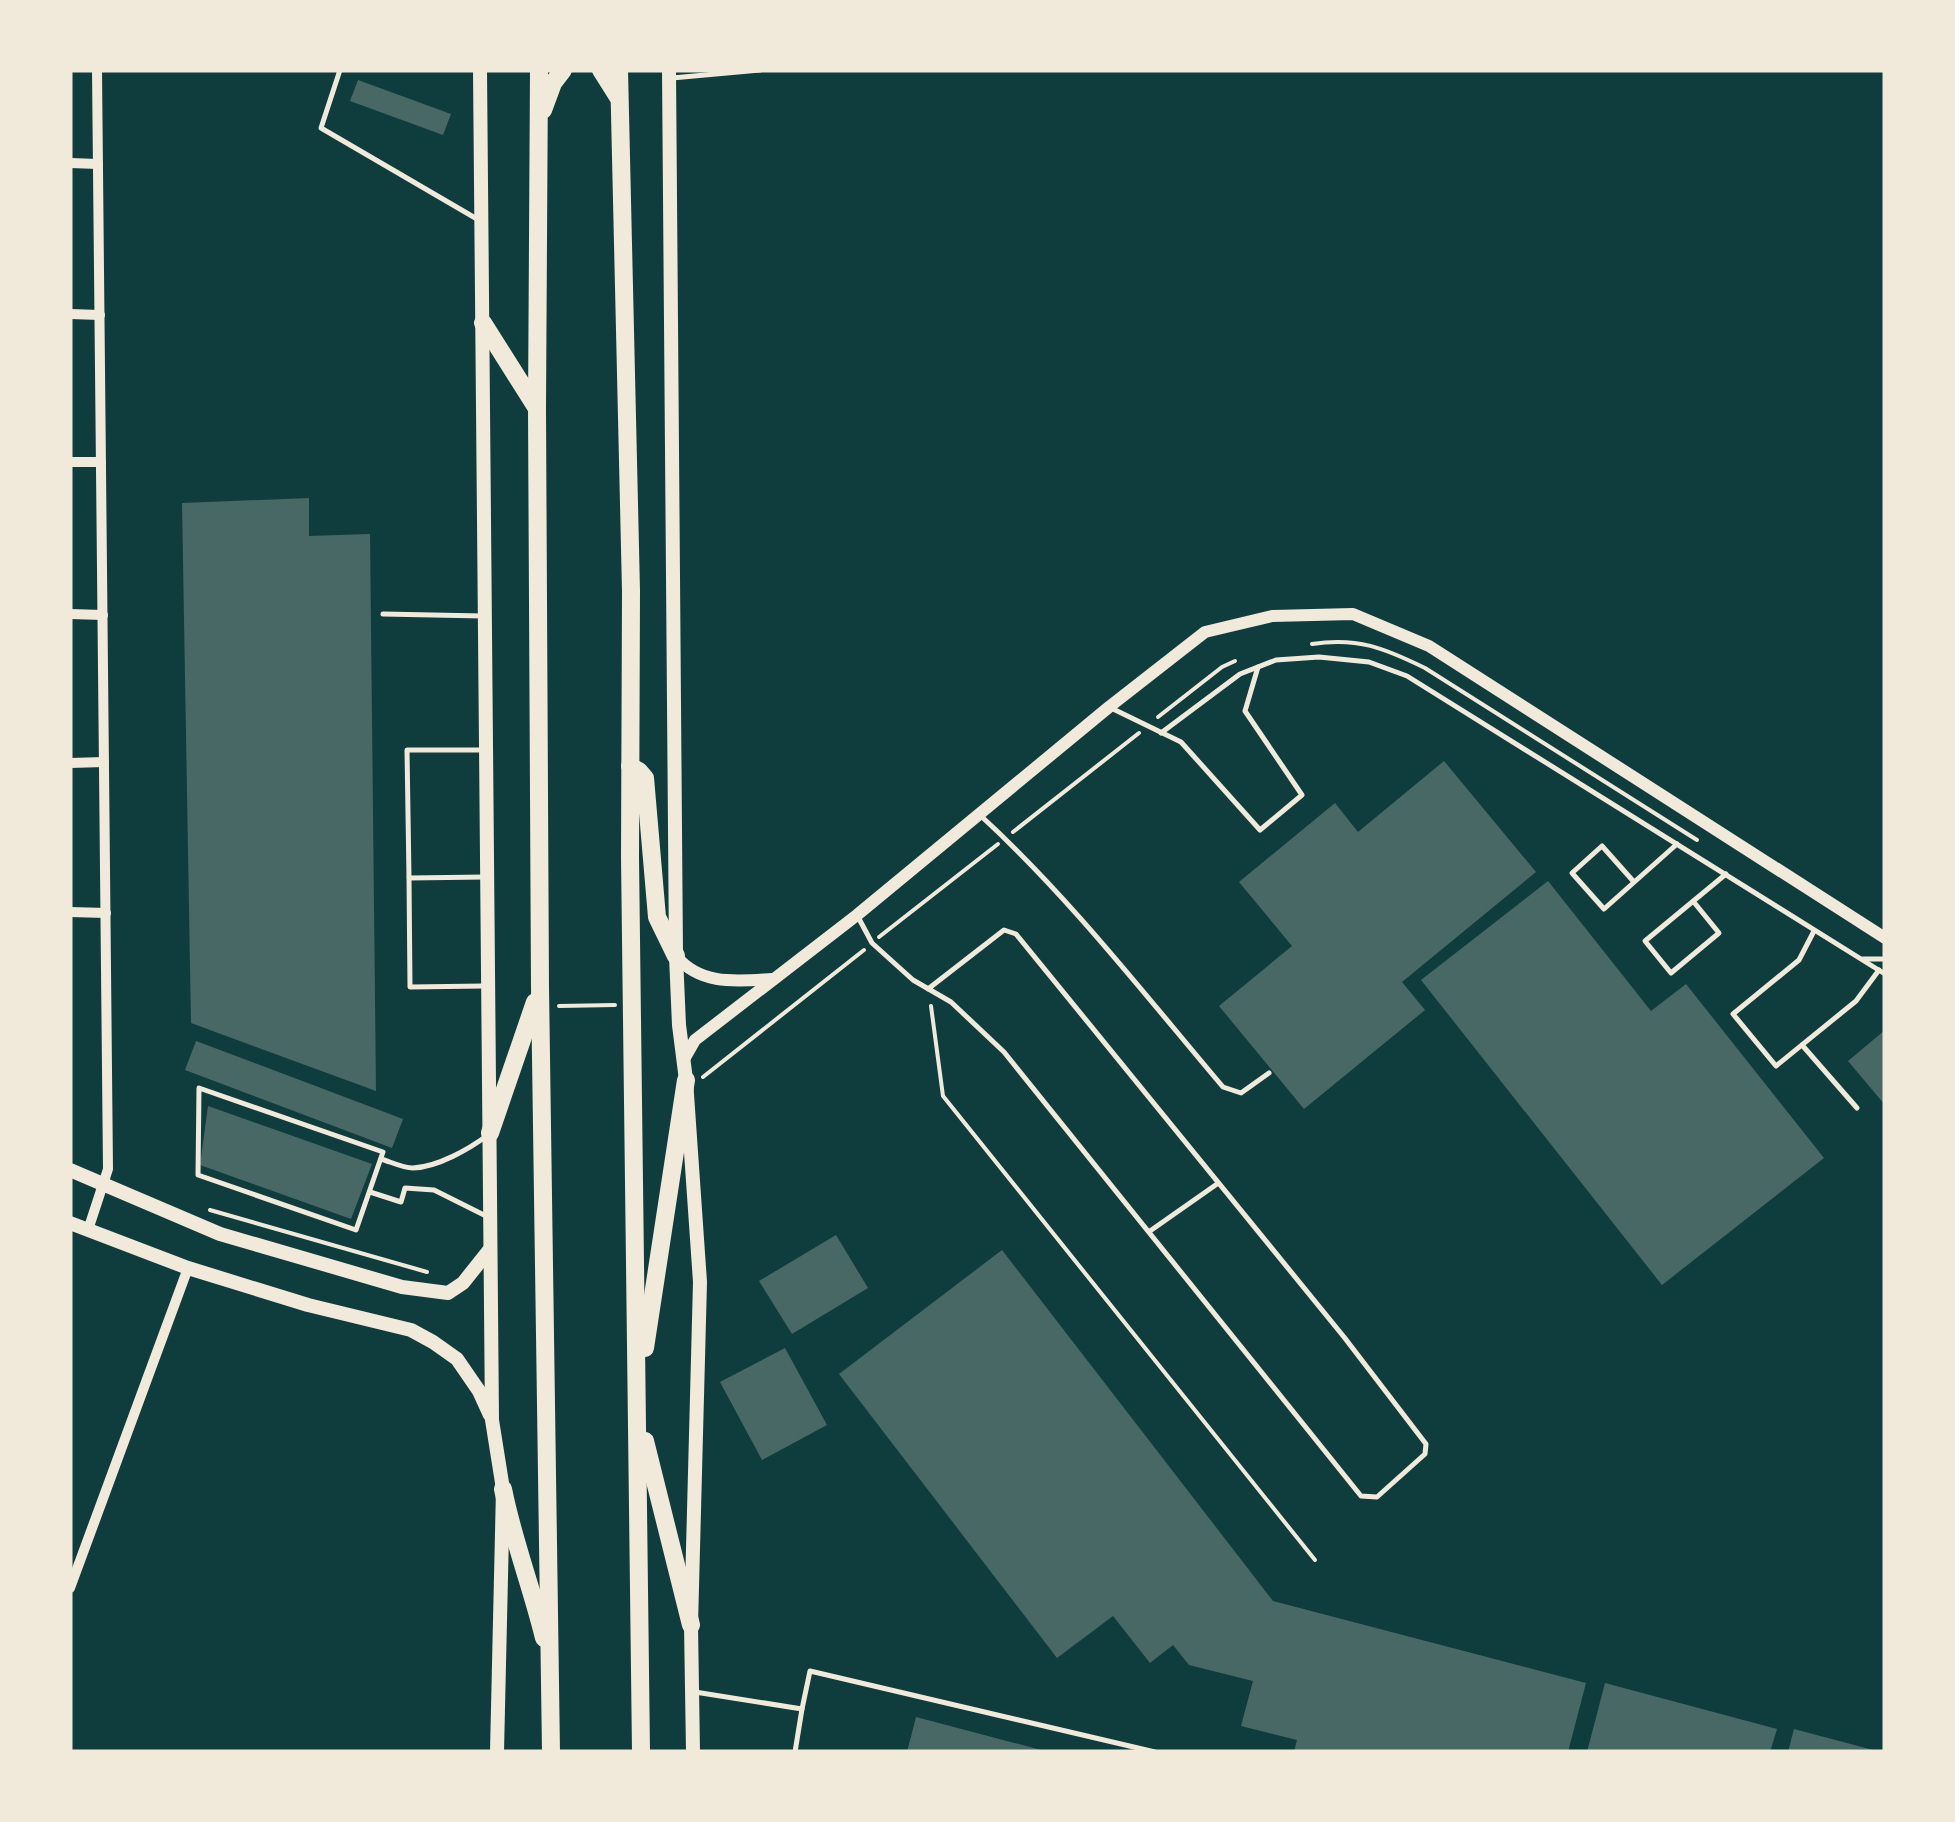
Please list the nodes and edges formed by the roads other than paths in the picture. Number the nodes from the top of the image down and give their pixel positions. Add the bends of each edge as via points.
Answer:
1 (98, 70) edge
2 (340, 70) edge
3 (480, 70) edge
4 (538, 70) edge
5 (563, 70) edge
6 (601, 70) edge
7 (619, 70) edge
8 (760, 70) edge
9 (669, 74) edge
10 (619, 98) junction
11 (539, 120) junction
12 (70, 163) edge
13 (98, 164) junction
14 (480, 220) junction
15 (70, 314) edge
16 (100, 315) junction
17 (483, 322) junction
18 (538, 409) junction
19 (70, 462) edge
20 (101, 462) junction
21 (70, 614) edge
22 (383, 614) dead end
23 (102, 615) junction
24 (486, 616) junction
25 (1258, 667) junction
26 (1109, 707) junction
27 (1161, 732) junction
28 (487, 750) junction
29 (70, 762) edge
30 (104, 762) junction
31 (630, 766) junction
32 (979, 815) junction
33 (1677, 844) junction
34 (1726, 874) junction
35 (488, 877) junction
36 (409, 878) junction
37 (1634, 882) junction
38 (1693, 902) junction
39 (70, 912) edge
40 (106, 913) junction
41 (857, 915) junction
42 (1815, 930) junction
43 (1885, 938) edge
44 (676, 956) junction
45 (1862, 959) junction
46 (1885, 959) edge
47 (1882, 972) edge
48 (775, 978) junction
49 (489, 986) junction
50 (928, 989) junction
51 (543, 996) junction
52 (1802, 1045) junction
53 (684, 1070) junction
54 (1269, 1073) dead end
55 (1857, 1108) dead end
56 (490, 1133) junction
57 (381, 1159) junction
58 (70, 1170) edge
59 (1218, 1183) junction
60 (104, 1184) junction
61 (370, 1192) junction
62 (490, 1218) junction
63 (70, 1223) edge
64 (88, 1230) junction
65 (1150, 1231) junction
66 (491, 1248) junction
67 (188, 1268) junction
68 (638, 1404) junction
69 (492, 1420) junction
70 (503, 1490) junction
71 (70, 1588) edge
72 (691, 1624) junction
73 (552, 1673) junction
74 (692, 1691) junction
75 (802, 1709) junction
76 (497, 1752) edge
77 (551, 1752) edge
78 (641, 1752) edge
79 (693, 1752) edge
80 (795, 1752) edge
81 (1154, 1752) edge

1 - 13 street
2 - 14 lane via 321,128
3 - 14 main road
4 - 11 highway
5 - 11 highway
6 - 10 highway
7 - 10 highway
8 - 9 lane
9 - 44 main road
10 - 31 highway
11 - 18 highway
12 - 13 street
13 - 16 street
14 - 17 main road
15 - 16 street
16 - 20 street
17 - 18 highway
17 - 24 main road
18 - 51 highway
19 - 20 street
20 - 23 street
21 - 23 street
22 - 24 lane
23 - 30 street
24 - 28 main road
25 - 27 lane
25 - 27 lane via 1245,711 1302,795 1260,830 1181,742
25 - 33 lane via 1319,657 1369,662 1407,676
26 - 27 lane
26 - 32 street
26 - 43 street via 1205,632 1272,616 1353,614 1429,646
28 - 35 main road
28 - 36 lane via 407,750
29 - 30 street
30 - 40 street
31 - 44 highway via 645,778 657,917
31 - 68 highway
32 - 41 street
32 - 54 lane via 1100,941 1223,1087 1241,1093
33 - 34 lane
33 - 37 lane
34 - 38 lane
34 - 42 lane
35 - 36 lane
35 - 49 main road
36 - 49 lane via 410,987
37 - 37 lane via 1604,909 1572,873 1602,846
38 - 38 lane via 1645,940 1671,972 1719,933
39 - 40 street
40 - 60 street
41 - 48 street
41 - 50 lane via 872,943
42 - 45 lane
42 - 52 lane via 1799,960 1733,1014 1776,1066
44 - 48 street via 711,978
44 - 53 main road
45 - 46 lane
45 - 47 lane
47 - 52 lane
48 - 53 street via 695,1040
49 - 56 main road
50 - 59 lane via 1004,930 1016,934
50 - 65 lane via 1004,1052
51 - 56 highway
51 - 73 highway
52 - 55 lane
53 - 68 highway
53 - 72 main road via 700,1282
56 - 57 lane via 467,1151 424,1166 410,1169
56 - 62 main road
57 - 61 lane
57 - 61 lane via 383,1152 198,1088 198,1175 356,1230
58 - 60 main road
59 - 65 lane
59 - 65 lane via 1426,1444 1425,1454 1378,1498 1361,1496
60 - 64 street
60 - 66 main road via 220,1234 432,1292 448,1293 463,1283
61 - 62 lane via 402,1202 406,1188 434,1190
62 - 66 main road
63 - 64 main road
64 - 67 main road
66 - 69 main road
67 - 69 main road via 411,1330 457,1358
67 - 71 street
68 - 72 highway
68 - 78 highway
69 - 70 main road
70 - 73 highway
70 - 76 main road
72 - 74 main road
73 - 77 highway
74 - 75 lane
74 - 79 main road
75 - 80 lane
75 - 81 lane via 810,1671

